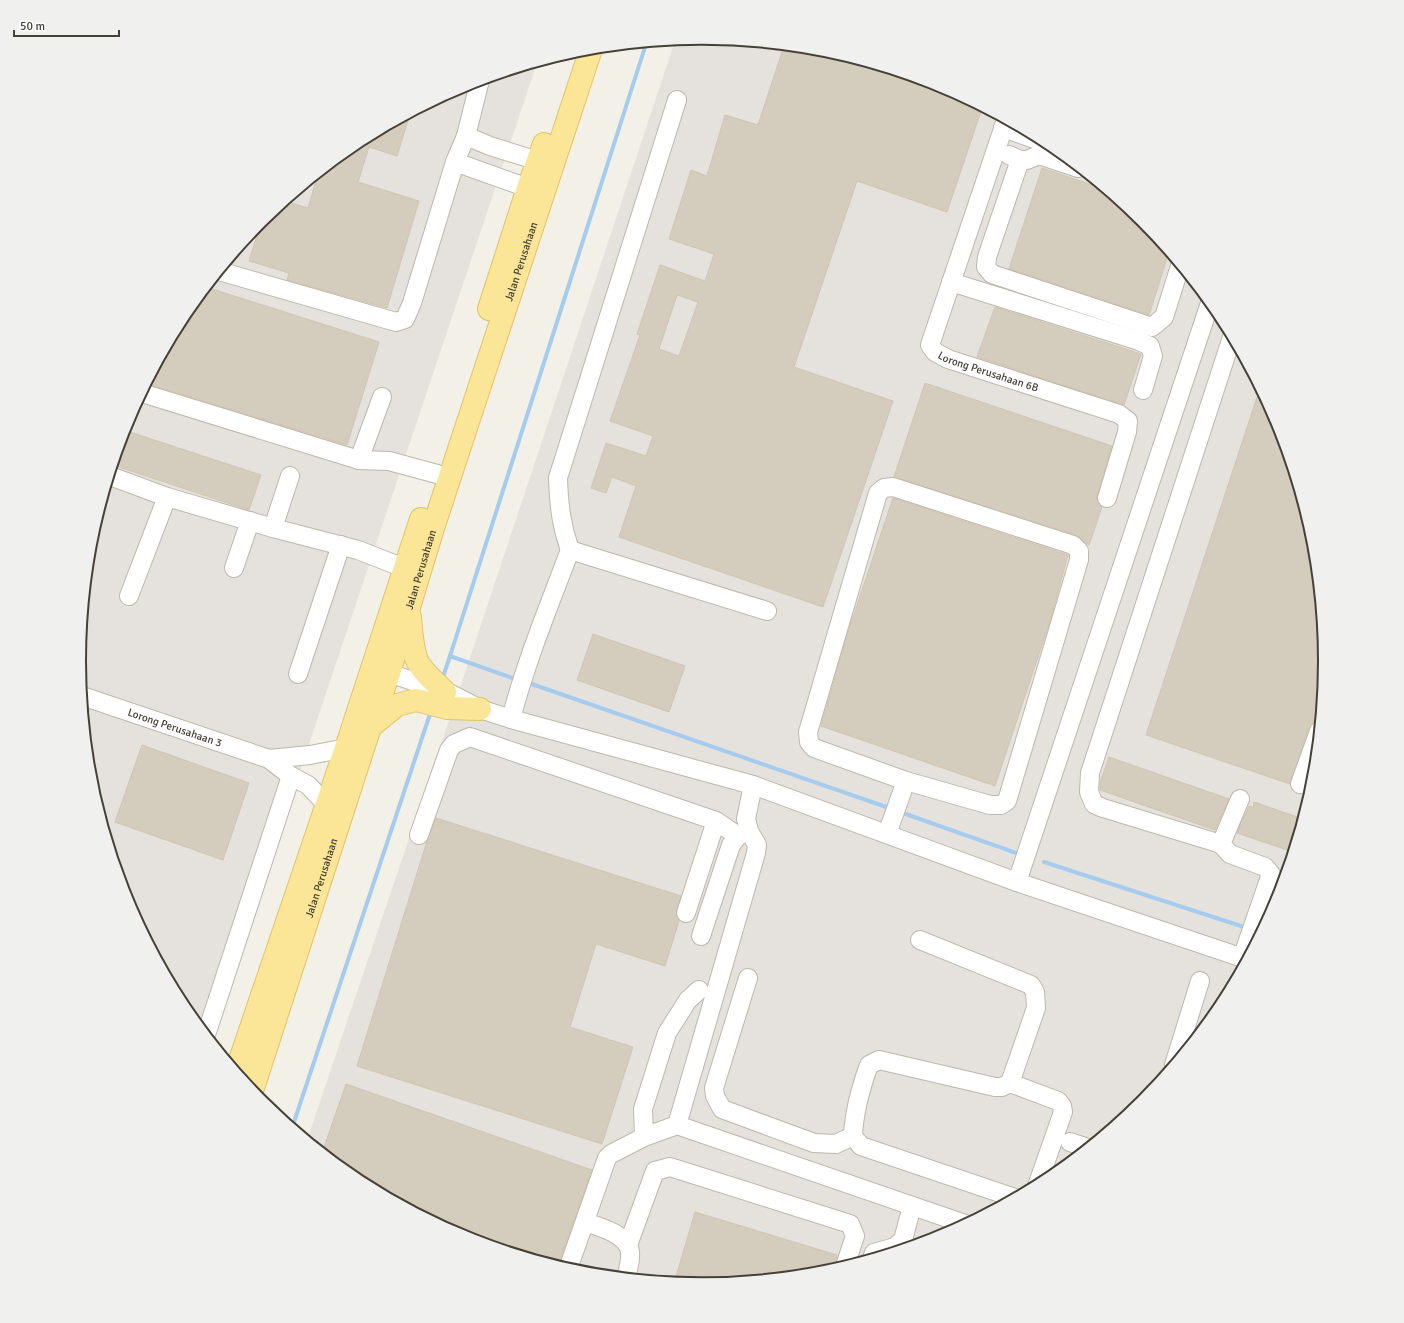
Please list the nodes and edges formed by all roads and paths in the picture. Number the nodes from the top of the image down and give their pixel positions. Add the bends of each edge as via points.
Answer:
1 (589, 56) edge
2 (572, 59) edge
3 (478, 88) edge
4 (677, 100) dead end
5 (1011, 129) edge
6 (466, 136) junction
7 (996, 150) junction
8 (1020, 160) junction
9 (538, 161) junction
10 (455, 162) junction
11 (1066, 164) edge
12 (528, 188) junction
13 (1179, 271) edge
14 (223, 273) edge
15 (952, 282) junction
16 (1208, 309) edge
17 (1230, 343) edge
18 (1143, 390) dead end
19 (147, 394) edge
20 (382, 397) dead end
21 (359, 460) junction
22 (436, 474) junction
23 (290, 476) dead end
24 (114, 477) edge
25 (167, 497) junction
26 (1107, 498) dead end
27 (250, 521) junction
28 (273, 528) junction
29 (342, 545) junction
30 (570, 550) junction
31 (234, 568) dead end
32 (404, 568) junction
33 (129, 596) dead end
34 (410, 608) junction
35 (767, 611) dead end
36 (381, 670) junction
37 (298, 674) dead end
38 (421, 685) junction
39 (87, 698) edge
40 (448, 698) junction
41 (480, 710) joint
42 (511, 719) junction
43 (370, 727) junction
44 (346, 748) junction
45 (1312, 752) edge
46 (269, 759) junction
47 (291, 776) junction
48 (1300, 784) dead end
49 (754, 785) junction
50 (903, 788) junction
51 (1240, 799) dead end
52 (326, 804) junction
53 (716, 821) junction
54 (889, 828) junction
55 (743, 833) junction
56 (419, 835) dead end
57 (1220, 844) junction
58 (1277, 880) edge
59 (1017, 882) junction
60 (686, 913) dead end
61 (701, 936) dead end
62 (920, 940) dead end
63 (1246, 951) edge
64 (1242, 958) edge
65 (748, 978) dead end
66 (1200, 981) dead end
67 (699, 990) dead end
68 (208, 1030) edge
69 (1177, 1054) edge
70 (238, 1067) edge
71 (1010, 1083) junction
72 (254, 1085) edge
73 (677, 1125) junction
74 (852, 1136) junction
75 (644, 1137) junction
76 (1070, 1142) dead end
77 (1083, 1146) edge
78 (1040, 1177) edge
79 (1009, 1196) edge
80 (912, 1206) junction
81 (585, 1222) junction
82 (958, 1222) edge
83 (909, 1242) edge
84 (628, 1245) junction
85 (847, 1260) edge
86 (570, 1263) edge
87 (627, 1274) edge

1 - 34 main road, Jalan Perusahaan via 433,528
2 - 9 main road, Jalan Perusahaan
3 - 6 street
4 - 30 street via 558,478 563,532
5 - 7 street, Lorong Perusahaan 6B
6 - 9 street
6 - 10 street
7 - 8 street
7 - 15 street, Lorong Perusahaan 6B
8 - 11 street via 1039,155
8 - 13 street via 987,257 986,267 992,274 1152,328 1164,317
9 - 12 main road, Jalan Perusahaan
10 - 12 street
10 - 14 street via 405,319 396,322
12 - 22 main road, Jalan Perusahaan
15 - 18 street via 1150,346 1153,356
15 - 26 street, Lorong Perusahaan 6B via 930,345 935,352 948,359 1119,414 1128,421
16 - 59 street
17 - 57 street via 1090,773 1089,792 1094,804 1103,808
19 - 21 street
20 - 21 street
21 - 22 street via 389,461
22 - 32 main road, Jalan Perusahaan
23 - 28 street
24 - 25 street
25 - 27 street
25 - 33 street
27 - 28 street
27 - 31 street
28 - 29 street
29 - 32 street
29 - 37 street
30 - 35 street
30 - 42 street via 535,642
32 - 36 main road, Jalan Perusahaan
34 - 36 main road, Jalan Perusahaan
34 - 38 main road via 412,641
36 - 38 street
36 - 43 main road, Jalan Perusahaan
36 - 44 main road, Jalan Perusahaan
38 - 40 main road
38 - 40 main road
38 - 43 main road
39 - 46 street, Lorong Perusahaan 3
40 - 41 main road
41 - 42 street
42 - 49 street
43 - 72 main road, Jalan Perusahaan
44 - 46 street, Lorong Perusahaan 3 via 310,756
44 - 52 main road, Jalan Perusahaan
45 - 48 street
46 - 47 street, Lorong Perusahaan 3
47 - 52 street, Lorong Perusahaan 3 via 308,785
47 - 68 street
49 - 54 street
49 - 55 street
50 - 50 street via 814,748 809,742 808,732 878,493 884,488 893,487 1073,545 1079,551 1079,560 1007,801 1001,805 990,805
50 - 54 street
51 - 57 street
52 - 70 main road, Jalan Perusahaan
53 - 55 street
53 - 56 street via 470,737 454,744 449,750
53 - 60 street
54 - 59 street
55 - 61 street via 731,845
55 - 73 street via 757,845 756,853
57 - 58 street via 1230,854 1266,867
58 - 63 street via 1261,901
59 - 64 street
62 - 71 street via 1031,985 1035,992 1036,1008
65 - 74 street via 714,1088 722,1109 814,1143 836,1144
66 - 69 street
67 - 75 street via 688,1000 667,1033 643,1109
71 - 74 street via 995,1087 879,1060 869,1065 865,1076
71 - 78 street via 1058,1101 1062,1106 1063,1112
73 - 75 street
73 - 80 street
74 - 79 street via 861,1146
75 - 81 street via 607,1158
76 - 77 street
80 - 82 street
80 - 83 street
81 - 84 street via 614,1233
81 - 86 street
84 - 85 street via 655,1171 670,1167 850,1224 855,1236
84 - 87 street via 630,1260

